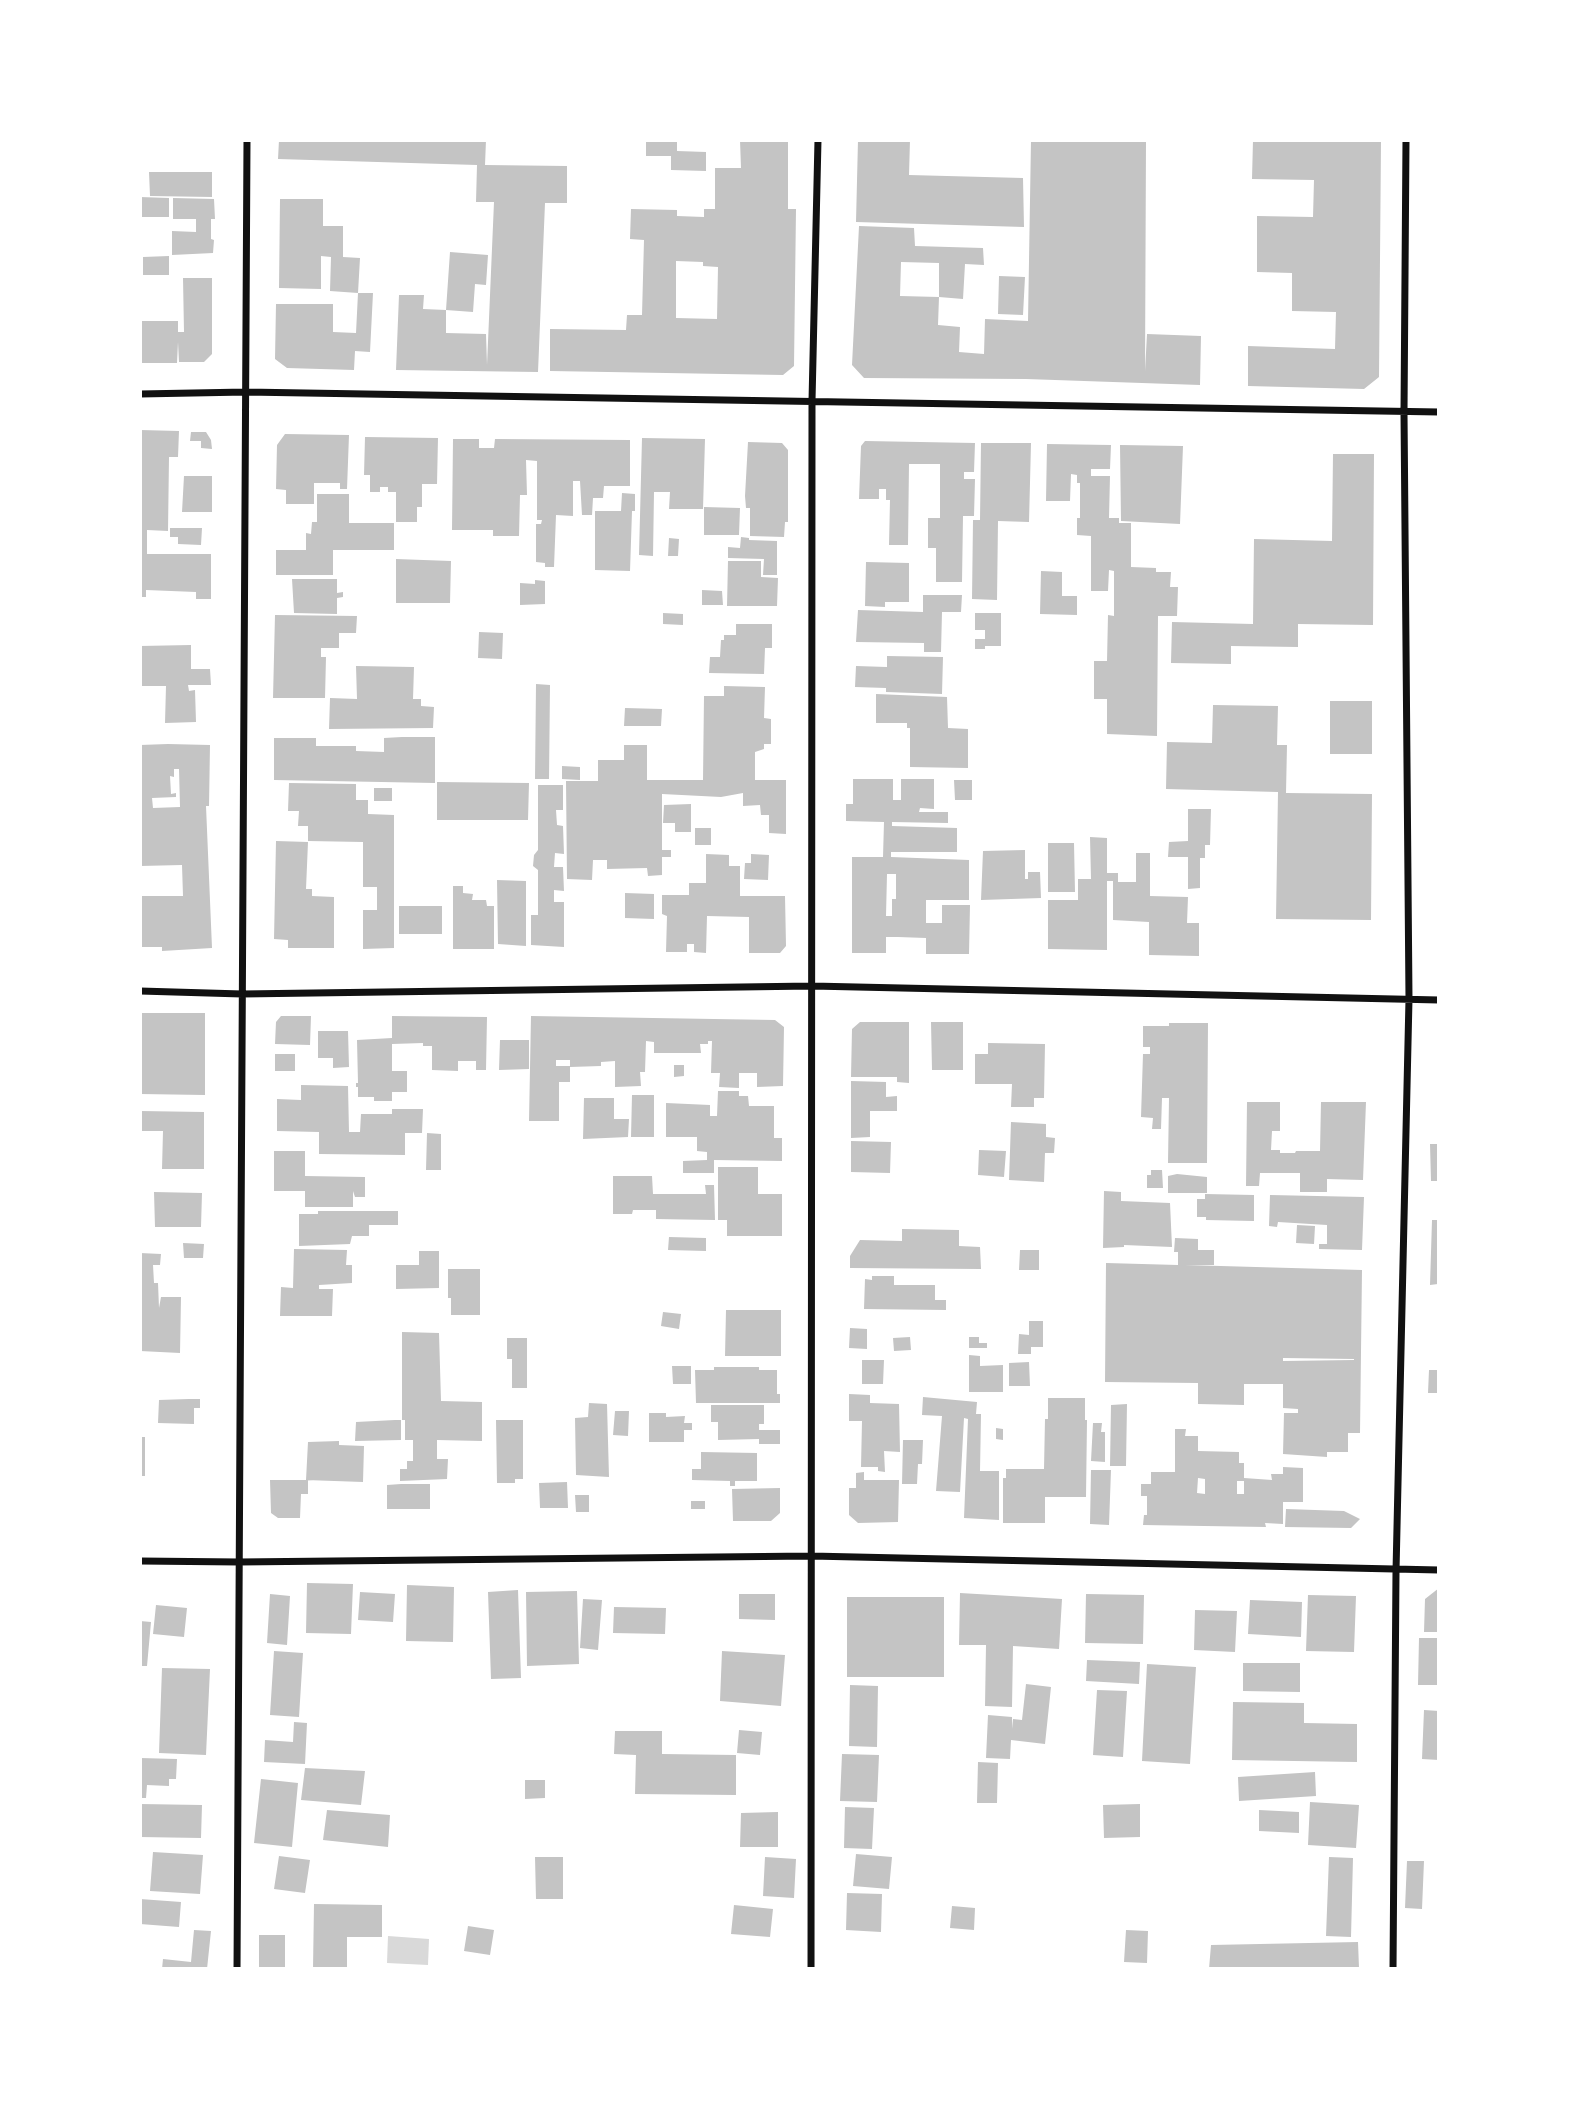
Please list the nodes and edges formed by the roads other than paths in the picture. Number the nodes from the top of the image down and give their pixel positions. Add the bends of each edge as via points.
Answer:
1 (247, 140) edge
2 (818, 140) edge
3 (1406, 140) edge
4 (246, 392) junction
5 (140, 394) edge
6 (812, 401) junction
7 (1404, 412) junction
8 (1439, 412) edge
9 (812, 986) junction
10 (140, 991) edge
11 (242, 994) junction
12 (1409, 999) junction
13 (1439, 1000) edge
14 (811, 1556) junction
15 (140, 1561) edge
16 (239, 1562) junction
17 (1439, 1570) edge
18 (1396, 1571) junction
19 (237, 1969) edge
20 (811, 1969) edge
21 (1393, 1969) edge

1 - 4 street
2 - 6 street
3 - 7 street
4 - 5 street
4 - 6 street
4 - 11 street
6 - 7 street
6 - 9 street
7 - 8 street
7 - 12 street
9 - 11 street
9 - 12 street
9 - 14 street
10 - 11 street
11 - 16 street
12 - 13 street
12 - 18 street
14 - 16 street
14 - 18 street
14 - 20 street
15 - 16 street
16 - 19 street
17 - 18 street
18 - 21 street

